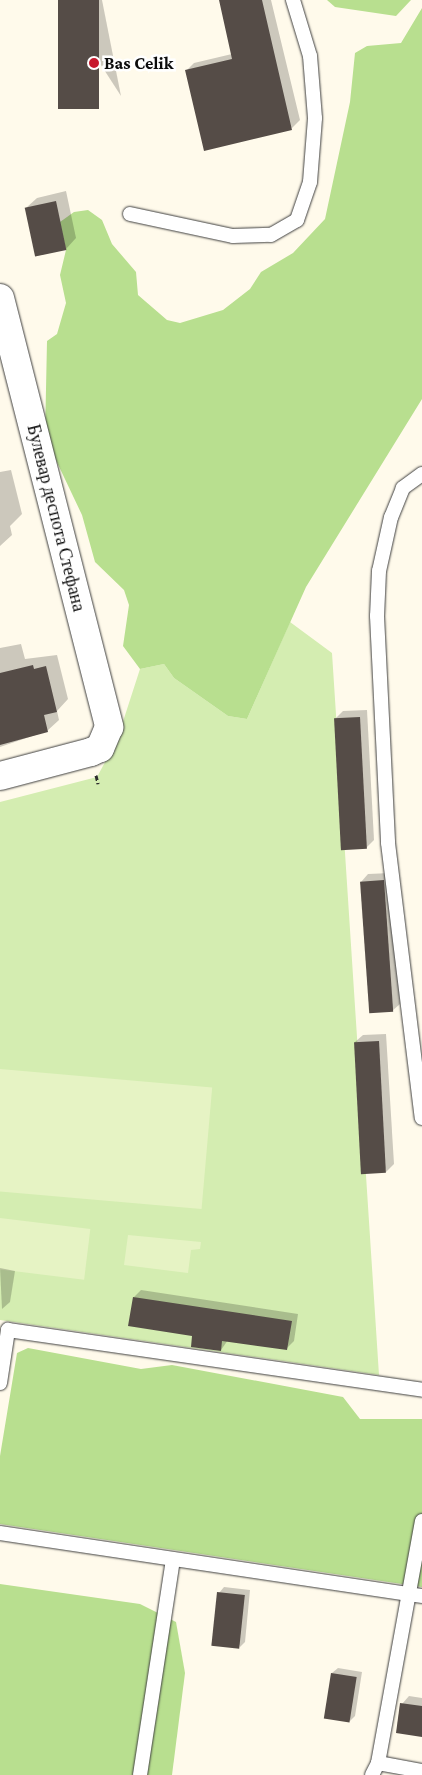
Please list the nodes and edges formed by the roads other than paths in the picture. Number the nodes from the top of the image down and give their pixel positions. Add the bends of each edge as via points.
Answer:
1 (293, 0) edge
2 (130, 214) dead end
3 (0, 298) edge
4 (422, 474) edge
5 (0, 776) edge
6 (422, 1118) edge
7 (0, 1383) edge
8 (422, 1390) edge
9 (422, 1522) edge
10 (0, 1533) edge
11 (173, 1560) junction
12 (407, 1594) junction
13 (422, 1596) edge
14 (375, 1769) edge
15 (422, 1772) edge
16 (140, 1775) edge

1 - 2 lane via 310,56 315,118 310,182 297,220 271,234 233,236
3 - 5 street, Булевар деспота Стефана via 106,713 107,738 100,748 84,755
4 - 6 lane via 403,488 391,517 379,571 377,616 388,843
7 - 8 lane via 8,1330
9 - 12 lane
10 - 11 lane
11 - 12 lane
11 - 16 lane
12 - 13 lane
12 - 14 lane
14 - 15 lane

